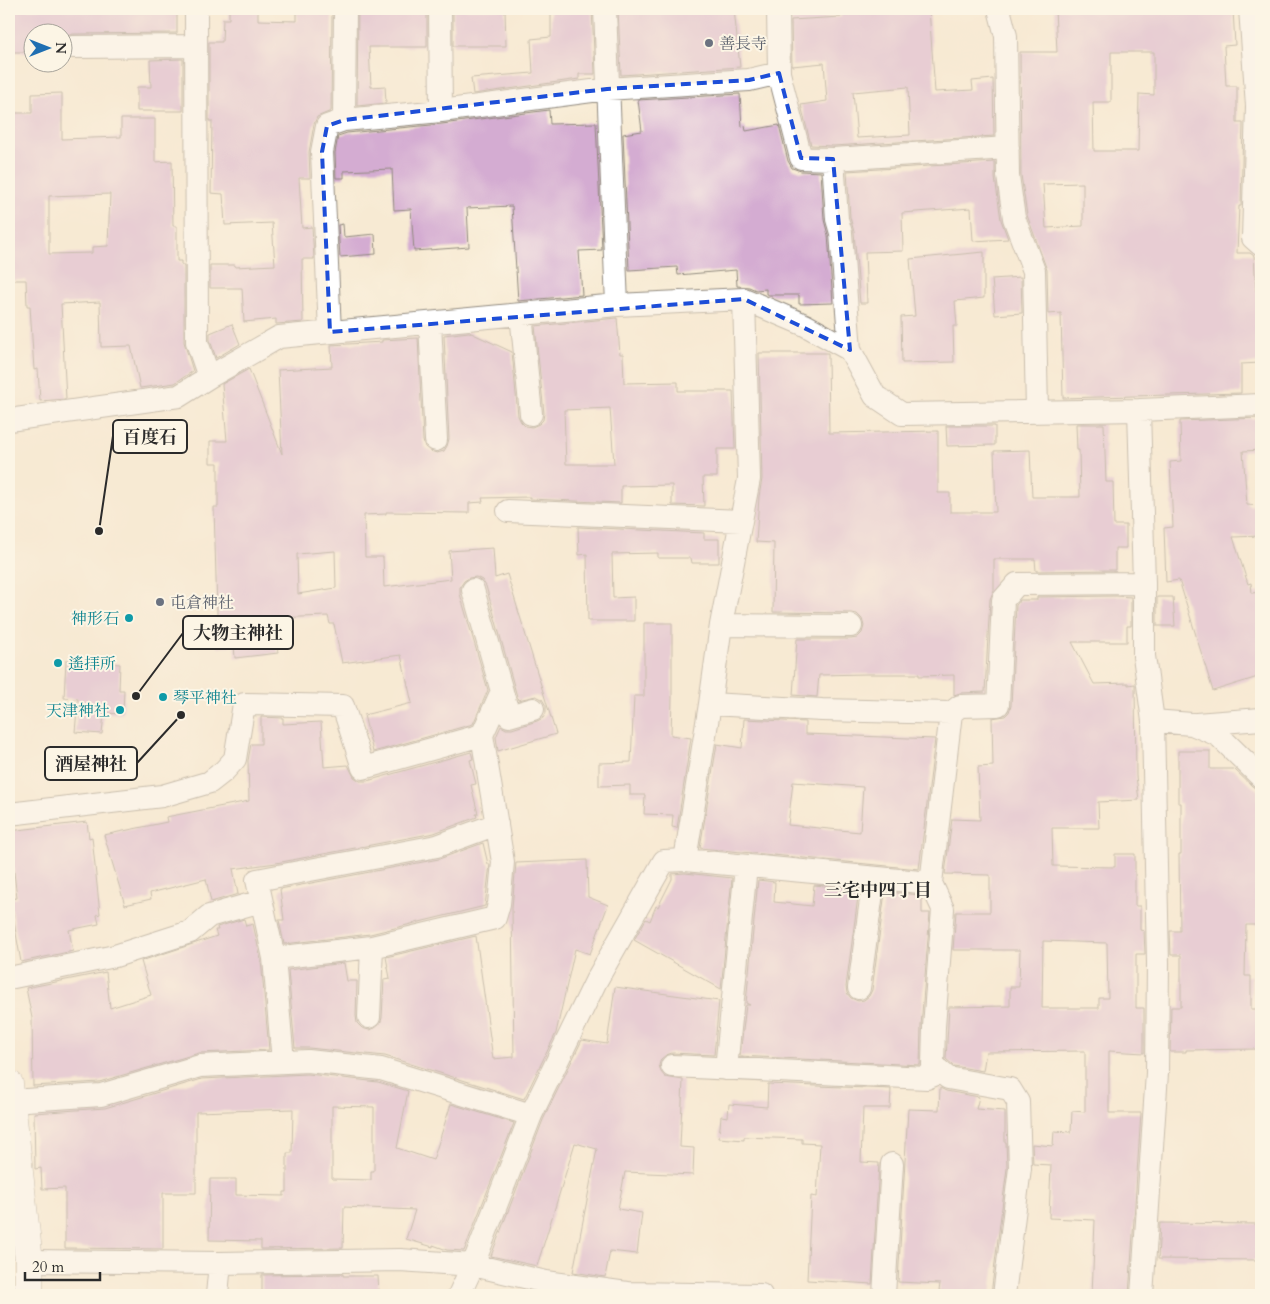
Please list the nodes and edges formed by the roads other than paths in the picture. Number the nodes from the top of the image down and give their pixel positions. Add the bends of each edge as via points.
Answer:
1 (196, 9) edge
2 (345, 9) edge
3 (440, 9) edge
4 (605, 9) edge
5 (778, 9) edge
6 (999, 9) edge
7 (1250, 9) edge
8 (196, 46) junction
9 (73, 47) dead end
10 (779, 73) junction
11 (607, 89) junction
12 (441, 110) junction
13 (344, 120) junction
14 (1008, 148) junction
15 (833, 159) junction
16 (1261, 245) edge
17 (744, 299) junction
18 (617, 305) junction
19 (521, 314) junction
20 (430, 323) junction
21 (330, 332) junction
22 (850, 350) junction
23 (209, 377) junction
24 (1261, 405) edge
25 (1138, 410) junction
26 (1037, 411) junction
27 (531, 414) dead end
28 (9, 420) edge
29 (436, 440) dead end
30 (508, 512) dead end
31 (741, 521) junction
32 (1144, 583) junction
33 (473, 590) dead end
34 (721, 625) junction
35 (851, 626) dead end
36 (502, 691) junction
37 (710, 704) junction
38 (533, 709) dead end
39 (951, 713) junction
40 (1261, 719) edge
41 (1153, 721) junction
42 (1192, 724) junction
43 (482, 735) junction
44 (1261, 777) edge
45 (9, 814) edge
46 (497, 824) junction
47 (685, 860) junction
48 (746, 866) junction
49 (874, 878) junction
50 (931, 883) junction
51 (261, 901) junction
52 (372, 947) junction
53 (274, 958) junction
54 (9, 978) edge
55 (859, 988) dead end
56 (369, 1017) dead end
57 (283, 1062) junction
58 (672, 1066) dead end
59 (726, 1069) junction
60 (941, 1072) junction
61 (10, 1092) edge
62 (531, 1116) junction
63 (892, 1164) dead end
64 (22, 1258) edge
65 (220, 1263) junction
66 (473, 1264) junction
67 (548, 1289) edge
68 (29, 1295) edge
69 (217, 1295) edge
70 (459, 1295) edge
71 (761, 1295) edge
72 (884, 1295) edge
73 (1004, 1295) edge
74 (1142, 1295) edge

1 - 8 street
2 - 13 street
3 - 12 street
4 - 11 street
5 - 10 street
6 - 14 street via 1006,36
7 - 16 street via 1257,106 1253,238
8 - 9 street
8 - 23 street via 197,342
10 - 11 street via 749,80
10 - 15 street via 802,158
11 - 12 street
11 - 18 street
12 - 13 street
13 - 21 street via 327,126 322,152
14 - 15 street
14 - 26 street via 1014,218 1034,271
15 - 22 street
17 - 18 street
17 - 22 street via 805,325
17 - 31 street via 749,479
18 - 19 street
19 - 20 street
19 - 27 street
20 - 21 street
20 - 29 street
21 - 23 street via 279,337
22 - 26 street via 875,396 902,414
23 - 28 street via 179,396
24 - 25 street
25 - 26 street
25 - 32 street
30 - 31 street
31 - 34 street
32 - 39 street via 1017,584 1003,600 998,705 960,706
32 - 41 street via 1144,656
33 - 36 street
34 - 35 street
34 - 37 street
36 - 38 street via 509,716
36 - 43 street
37 - 39 street
37 - 47 street
39 - 50 street
40 - 42 street
41 - 42 street
41 - 74 street via 1157,1073
42 - 44 street via 1218,735
43 - 45 street via 363,768 343,706 244,704 235,759 210,782 162,796
43 - 46 street
46 - 51 street via 437,846 257,880
46 - 52 street via 503,862 495,918
47 - 48 street
47 - 62 street via 664,861 596,981
48 - 49 street
48 - 59 street
49 - 50 street
49 - 55 street
50 - 60 street via 942,909 933,1065
51 - 53 street
51 - 54 street via 209,916 190,932 115,956
52 - 53 street
52 - 56 street
53 - 57 street
57 - 61 street via 200,1066 101,1094
57 - 62 street via 308,1061 381,1069
58 - 59 street
59 - 60 street via 927,1078
60 - 73 street via 948,1078 1010,1089 1018,1102 1020,1168
61 - 64 main road
62 - 66 street
63 - 72 street
64 - 65 street
64 - 68 main road
65 - 66 street via 400,1260
65 - 69 street
66 - 67 street
66 - 70 street
67 - 71 street

